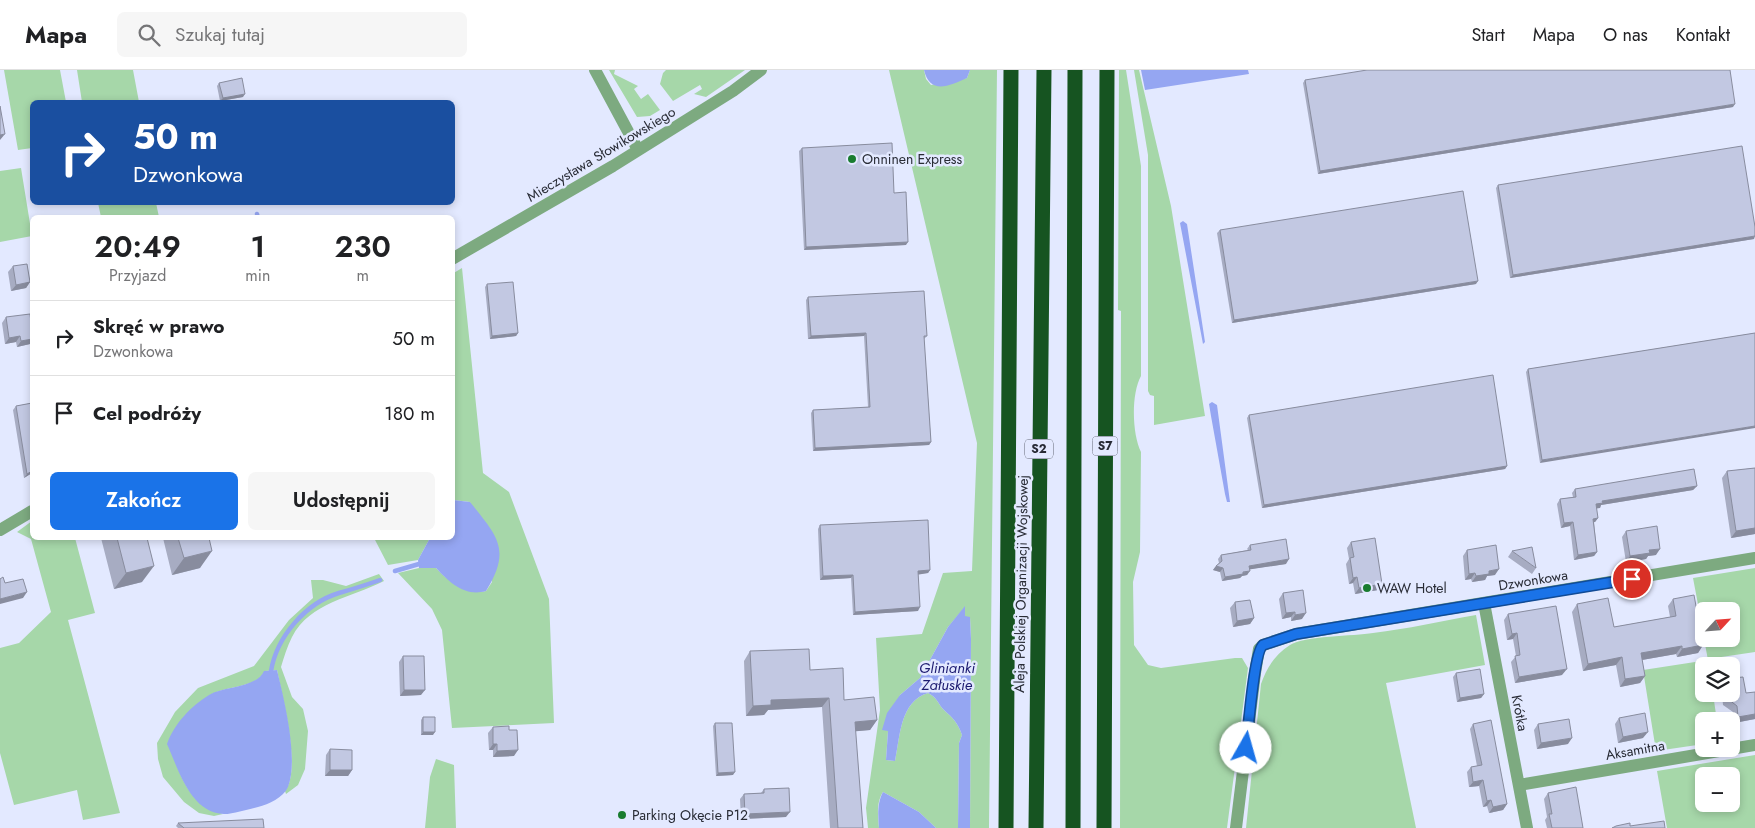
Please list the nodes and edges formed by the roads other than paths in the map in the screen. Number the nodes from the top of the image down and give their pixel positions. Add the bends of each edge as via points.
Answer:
1 (596, 70) edge
2 (761, 70) edge
3 (1011, 70) edge
4 (1044, 70) edge
5 (1075, 70) edge
6 (1107, 70) edge
7 (638, 150) junction
8 (455, 257) edge
9 (30, 512) edge
10 (0, 530) edge
11 (1755, 558) edge
12 (1484, 603) junction
13 (1755, 745) edge
14 (1519, 785) junction
15 (1006, 828) edge
16 (1036, 828) edge
17 (1073, 828) edge
18 (1104, 828) edge
19 (1236, 828) edge
20 (1527, 828) edge

1 - 7 street
2 - 7 street, Mieczysława Słowikowskiego via 734,91
3 - 15 highway
4 - 16 highway, Aleja Polskiej Organizacji Wojskowej / S2
5 - 17 highway
6 - 18 highway, S7
7 - 8 street, Mieczysława Słowikowskiego
9 - 10 street
11 - 12 street, Dzwonkowa
12 - 14 street, Krótka
12 - 19 street, Dzwonkowa via 1296,634 1263,645 1259,649
13 - 14 street, Aksamitna
14 - 20 street, Krótka

